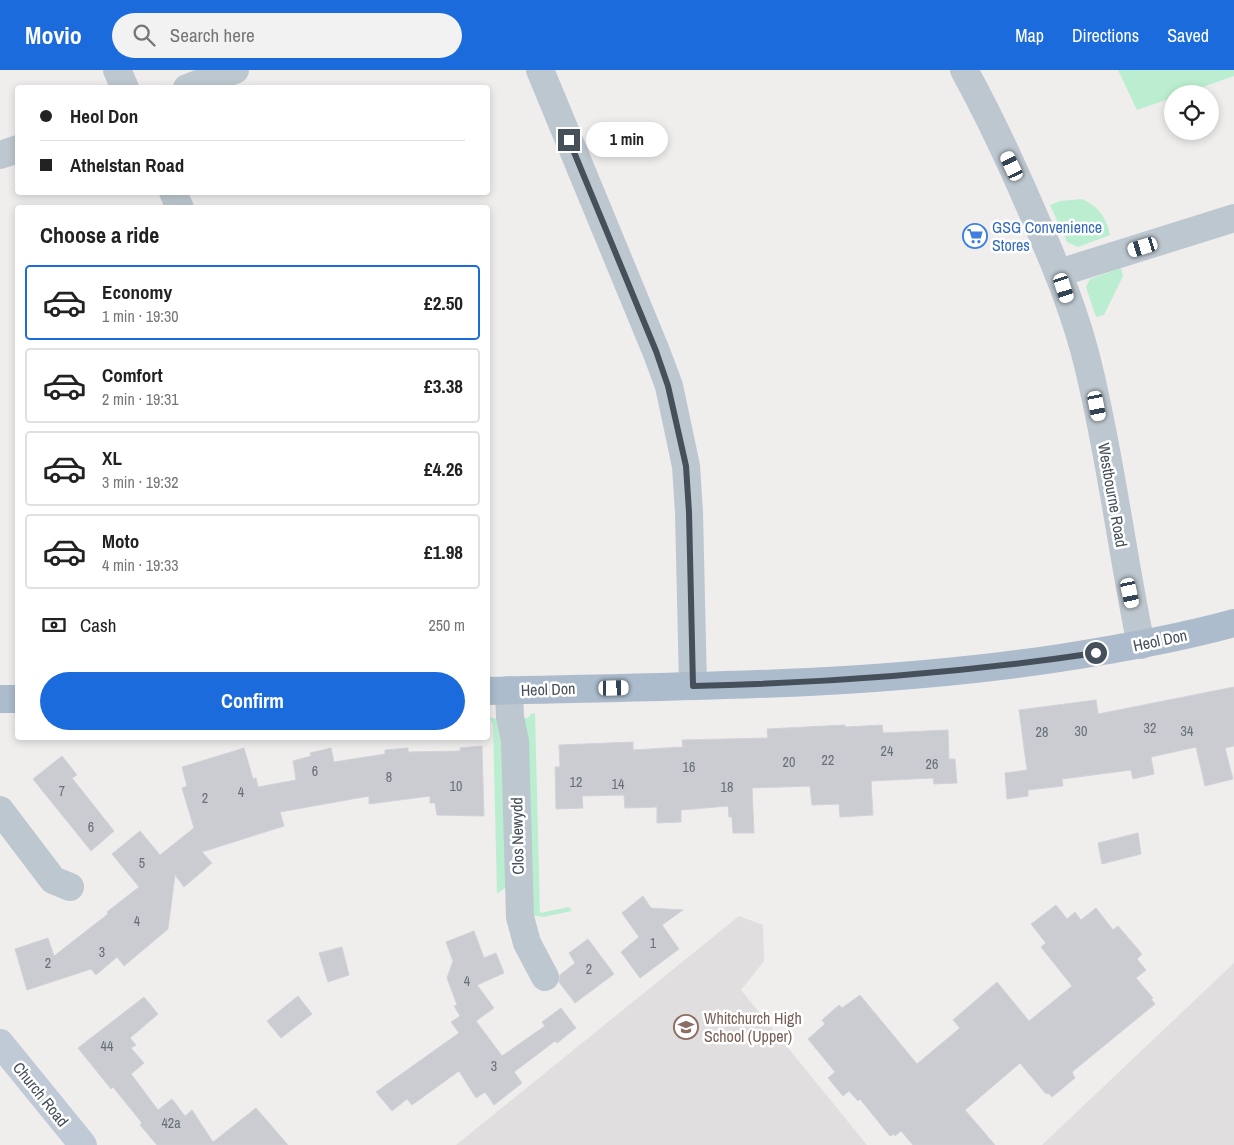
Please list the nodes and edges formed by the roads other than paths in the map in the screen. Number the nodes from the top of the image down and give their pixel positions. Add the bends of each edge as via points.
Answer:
1 (117, 70) edge
2 (235, 70) edge
3 (540, 70) edge
4 (964, 70) edge
5 (124, 85) edge
6 (195, 85) edge
7 (15, 150) edge
8 (0, 155) edge
9 (1234, 218) edge
10 (1059, 273) junction
11 (1234, 623) edge
12 (1141, 645) junction
13 (693, 686) junction
14 (498, 691) edge
15 (0, 699) edge
16 (15, 699) edge
17 (0, 810) edge
18 (70, 887) dead end
19 (545, 977) dead end
20 (0, 1044) edge
21 (83, 1145) edge

1 - 5 street
2 - 6 street
3 - 13 street via 656,351 677,419 686,466 689,512
4 - 10 street, Westbourne Road via 996,130
7 - 8 street
9 - 10 street
10 - 12 street, Westbourne Road via 1089,369
11 - 12 main road, Heol Don
12 - 13 main road, Heol Don via 972,670 832,681
13 - 14 main road, Heol Don
14 - 19 street, Clos Newydd via 510,717 514,741 520,917 527,943
15 - 16 main road
17 - 18 street via 53,880
20 - 21 street, Church Road

